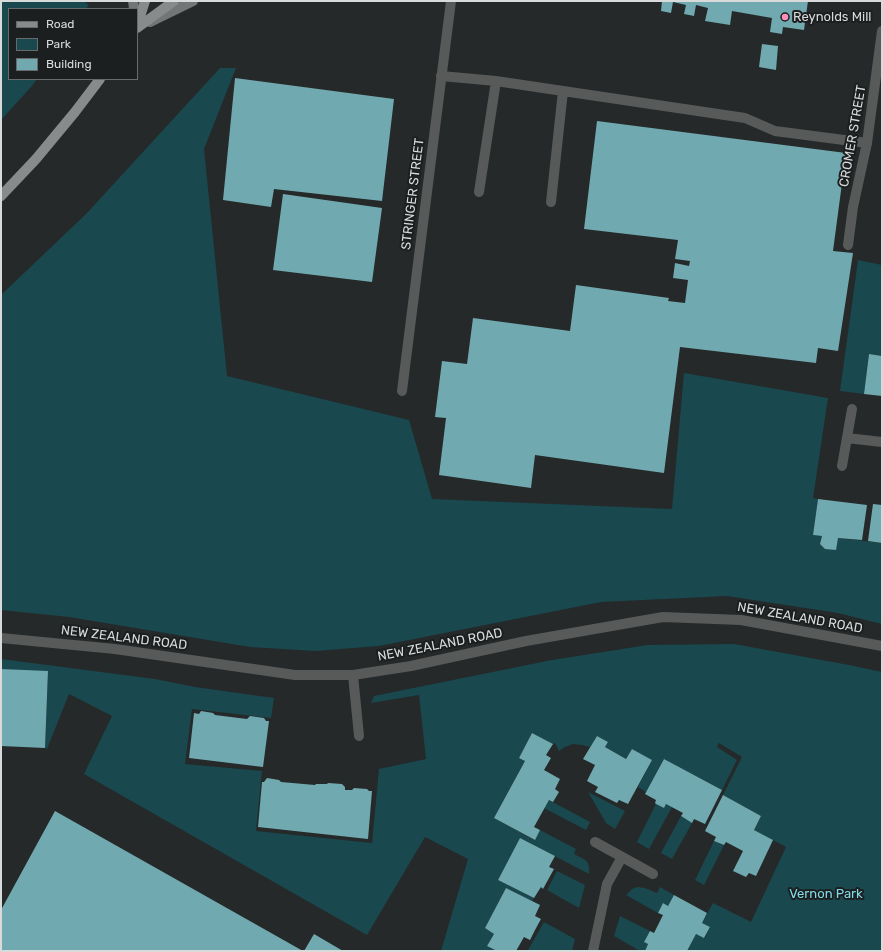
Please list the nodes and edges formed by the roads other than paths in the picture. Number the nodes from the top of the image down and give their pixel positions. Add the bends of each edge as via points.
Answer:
1 (145, 1) edge
2 (174, 1) edge
3 (193, 1) edge
4 (451, 1) edge
5 (138, 25) edge
6 (138, 27) edge
7 (138, 28) edge
8 (882, 31) edge
9 (441, 76) junction
10 (99, 80) edge
11 (496, 81) junction
12 (563, 91) junction
13 (866, 143) junction
14 (479, 192) dead end
15 (1, 196) edge
16 (551, 202) dead end
17 (848, 244) dead end
18 (402, 391) dead end
19 (852, 409) dead end
20 (847, 438) junction
21 (882, 442) edge
22 (842, 466) dead end
23 (1, 638) edge
24 (882, 646) edge
25 (353, 675) junction
26 (359, 736) dead end
27 (595, 842) dead end
28 (622, 857) junction
29 (653, 874) dead end
30 (593, 951) edge

1 - 5 main road
2 - 6 main road
3 - 7 street
4 - 9 street, STRINGER STREET
8 - 13 street, CROMER STREET
9 - 11 street
9 - 18 street, STRINGER STREET
10 - 15 main road via 36,159
11 - 12 street
11 - 14 street
12 - 13 street via 745,118 775,131
12 - 16 street
13 - 17 street, CROMER STREET
19 - 20 street
20 - 21 street
20 - 22 street
23 - 25 street, NEW ZEALAND ROAD via 115,648 294,675
24 - 25 street, NEW ZEALAND ROAD via 741,620 663,617
25 - 26 street
27 - 28 street
28 - 29 street
28 - 30 street via 608,884

